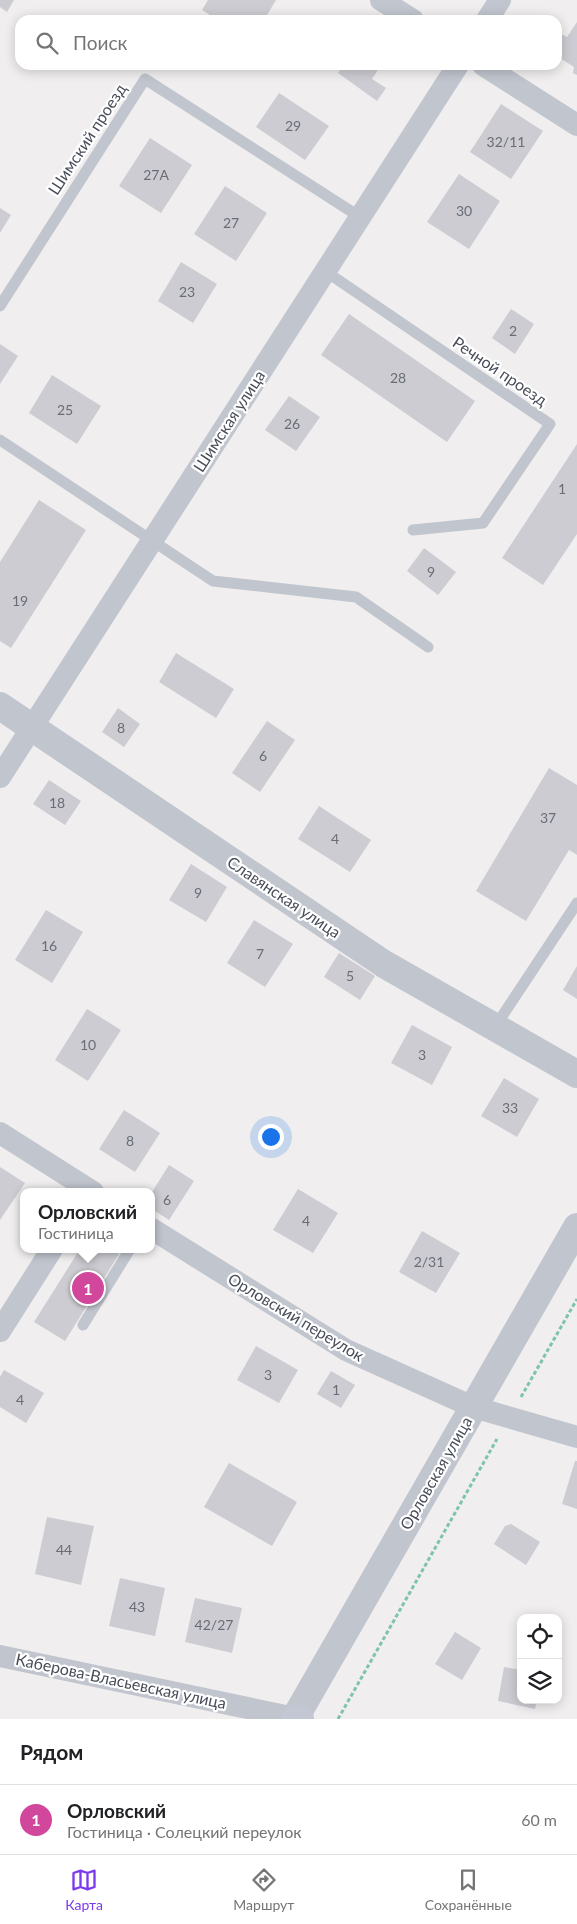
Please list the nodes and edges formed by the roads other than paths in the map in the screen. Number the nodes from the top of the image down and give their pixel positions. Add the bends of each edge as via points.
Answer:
1 (381, 0) edge
2 (500, 0) edge
3 (405, 15) edge
4 (490, 15) edge
5 (455, 70) edge
6 (491, 70) edge
7 (577, 125) edge
8 (360, 217) junction
9 (325, 271) junction
10 (0, 306) edge
11 (0, 440) edge
12 (413, 530) dead end
13 (152, 540) junction
14 (428, 647) dead end
15 (0, 706) edge
16 (32, 727) junction
17 (0, 777) edge
18 (577, 903) edge
19 (494, 1027) junction
20 (577, 1074) edge
21 (0, 1133) edge
22 (85, 1188) edge
23 (577, 1227) edge
24 (155, 1231) edge
25 (49, 1253) edge
26 (128, 1253) edge
27 (83, 1325) dead end
28 (0, 1331) edge
29 (474, 1406) junction
30 (577, 1438) edge
31 (0, 1656) edge
32 (297, 1719) edge

1 - 3 street
2 - 4 street
5 - 8 street, Шимская улица
6 - 7 street
8 - 9 street, Шимская улица
8 - 10 lane, Шимский проезд via 145,79
9 - 12 lane, Речной проезд via 550,424 483,524
9 - 13 street, Шимская улица
11 - 13 lane
13 - 14 lane via 214,581 356,597
13 - 16 street, Шимская улица
15 - 16 street, Славянская улица
16 - 17 street, Шимская улица
16 - 19 street, Славянская улица via 384,964
18 - 19 lane
19 - 20 street, Славянская улица
21 - 22 street
23 - 29 street, Орловская улица
24 - 29 street, Орловский переулок via 346,1350
25 - 28 street
26 - 27 lane
29 - 30 street, Орловский переулок
29 - 32 street, Орловская улица
31 - 32 street, Каберова-Власьевская улица

